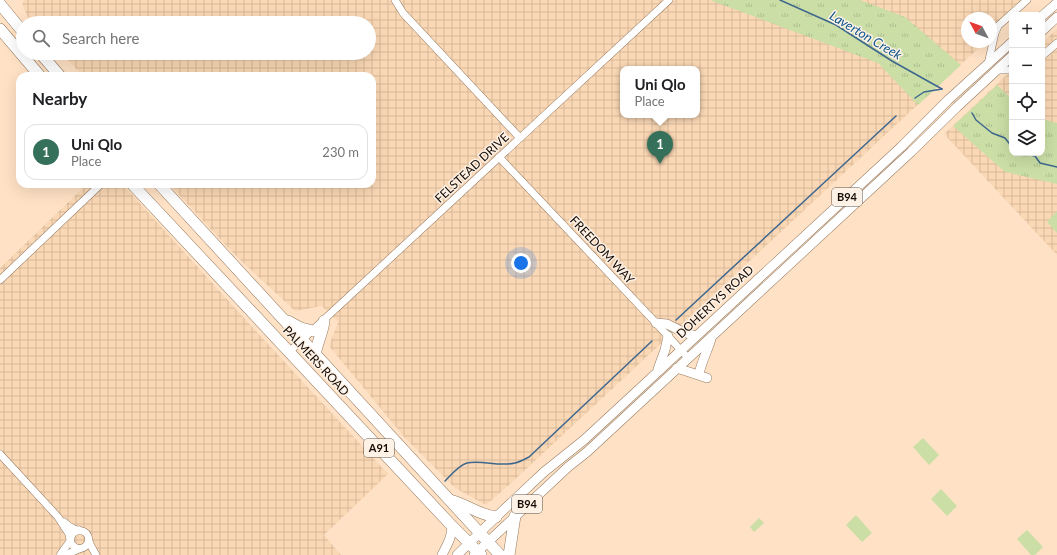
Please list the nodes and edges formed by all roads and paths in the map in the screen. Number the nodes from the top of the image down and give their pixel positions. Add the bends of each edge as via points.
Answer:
1 (0, 0) edge
2 (395, 0) edge
3 (669, 0) edge
4 (1027, 0) edge
5 (1057, 3) edge
6 (0, 4) edge
7 (1045, 13) edge
8 (1057, 17) edge
9 (16, 23) edge
10 (1045, 28) edge
11 (0, 29) edge
12 (1057, 43) edge
13 (1009, 45) edge
14 (16, 48) edge
15 (1045, 53) edge
16 (1009, 59) edge
17 (26, 60) edge
18 (46, 60) edge
19 (988, 64) junction
20 (997, 70) junction
21 (1009, 70) edge
22 (37, 72) edge
23 (57, 72) edge
24 (520, 138) junction
25 (500, 157) junction
26 (97, 188) edge
27 (136, 188) edge
28 (163, 188) edge
29 (0, 280) edge
30 (282, 318) junction
31 (324, 321) junction
32 (656, 323) junction
33 (313, 331) junction
34 (668, 336) junction
35 (696, 336) junction
36 (711, 337) junction
37 (302, 341) junction
38 (681, 350) junction
39 (289, 352) junction
40 (314, 354) junction
41 (688, 358) junction
42 (677, 368) junction
43 (700, 370) dead end
44 (657, 372) junction
45 (707, 378) dead end
46 (0, 454) edge
47 (448, 499) junction
48 (515, 516) junction
49 (58, 517) junction
50 (496, 517) junction
51 (452, 526) junction
52 (79, 530) junction
53 (479, 533) junction
54 (70, 541) junction
55 (89, 541) junction
56 (487, 542) junction
57 (469, 543) junction
58 (80, 549) junction
59 (477, 554) edge
60 (60, 555) edge
61 (65, 555) edge
62 (91, 555) edge
63 (96, 555) edge
64 (442, 555) edge
65 (457, 555) edge
66 (500, 555) edge
67 (509, 555) edge

1 - 6 highway
2 - 24 street via 403,13
3 - 24 street, FELSTEAD DRIVE
4 - 19 street via 998,26
5 - 7 main road
6 - 9 highway
8 - 10 main road
11 - 14 highway
12 - 15 street
13 - 19 main road, DOHERTYS ROAD / B94
16 - 20 main road, DOHERTYS ROAD / B94
17 - 22 highway
18 - 23 highway
19 - 35 main road, DOHERTYS ROAD / B94
20 - 21 street
20 - 36 main road, DOHERTYS ROAD / B94
24 - 25 street, FELSTEAD DRIVE
25 - 31 street, FELSTEAD DRIVE
25 - 32 street, FREEDOM WAY
26 - 29 street
27 - 39 highway, PALMERS ROAD / A91
28 - 30 highway, PALMERS ROAD / A91
30 - 33 highway
30 - 37 highway, PALMERS ROAD / A91
31 - 33 street, FELSTEAD DRIVE
31 - 40 highway
32 - 34 street, FREEDOM WAY
32 - 35 main road via 667,324
33 - 37 street, FELSTEAD DRIVE
34 - 38 street, FREEDOM WAY
34 - 44 main road
35 - 38 main road, DOHERTYS ROAD / B94
36 - 41 main road, DOHERTYS ROAD / B94
36 - 43 main road
37 - 39 street, FELSTEAD DRIVE
37 - 40 highway, PALMERS ROAD / A91
38 - 41 street, FREEDOM WAY
38 - 44 main road, DOHERTYS ROAD / B94
39 - 51 highway, PALMERS ROAD / A91
40 - 47 highway, PALMERS ROAD / A91
41 - 42 main road, DOHERTYS ROAD / B94
42 - 45 main road
42 - 48 main road, DOHERTYS ROAD / B94
44 - 50 main road, DOHERTYS ROAD / B94
46 - 49 street
47 - 50 highway via 460,502 482,514
47 - 53 highway, PALMERS ROAD / A91
48 - 56 main road, DOHERTYS ROAD / B94
48 - 67 highway
49 - 52 street via 70,527
49 - 54 street via 69,534
50 - 53 main road, DOHERTYS ROAD / B94
51 - 57 highway, PALMERS ROAD / A91
51 - 64 main road via 449,542
52 - 54 street via 73,533
52 - 55 street via 86,533
53 - 56 highway, PALMERS ROAD / A91
53 - 57 main road, DOHERTYS ROAD / B94
54 - 58 street via 74,547
54 - 60 street
55 - 58 street
55 - 63 street
56 - 59 main road, DOHERTYS ROAD / B94
56 - 66 highway, PALMERS ROAD / A91
57 - 59 highway, PALMERS ROAD / A91
57 - 65 main road, DOHERTYS ROAD / B94
58 - 61 street
58 - 62 street

